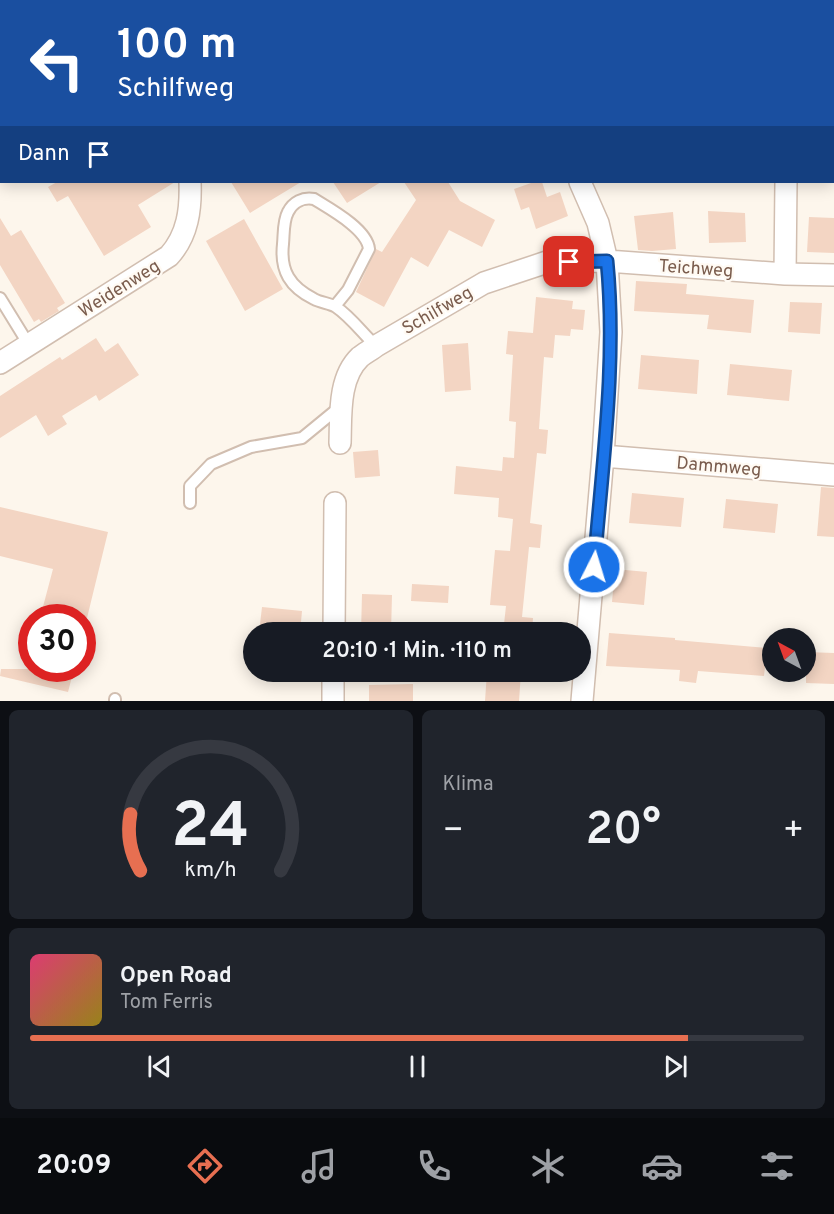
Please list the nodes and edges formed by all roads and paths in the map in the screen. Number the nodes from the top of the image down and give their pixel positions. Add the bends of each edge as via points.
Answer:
1 (190, 183) edge
2 (580, 183) edge
3 (786, 183) edge
4 (607, 261) junction
5 (785, 274) junction
6 (834, 275) edge
7 (0, 298) edge
8 (335, 306) junction
9 (29, 345) junction
10 (376, 346) junction
11 (0, 363) edge
12 (341, 405) junction
13 (340, 443) dead end
14 (603, 456) junction
15 (834, 475) edge
16 (334, 503) dead end
17 (190, 504) dead end
18 (334, 622) edge
19 (333, 682) edge
20 (333, 701) edge
21 (582, 701) edge

1 - 9 street, Weidenweg via 188,222 169,256
2 - 4 street via 598,223
3 - 5 street
4 - 5 street, Teichweg
4 - 10 street, Schilfweg via 547,262 484,283
4 - 14 street via 611,332
5 - 6 street, Teichweg
7 - 9 lane
8 - 8 lane via 300,290 284,269 286,215 298,201 307,198 352,224 369,244 348,290
8 - 10 lane
9 - 11 street, Weidenweg
10 - 12 street, Schilfweg via 359,358 350,373
12 - 13 street, Schilfweg
12 - 17 lane via 302,438 251,447 211,464 190,486
14 - 15 street, Dammweg
14 - 21 street
16 - 18 street
19 - 20 street

